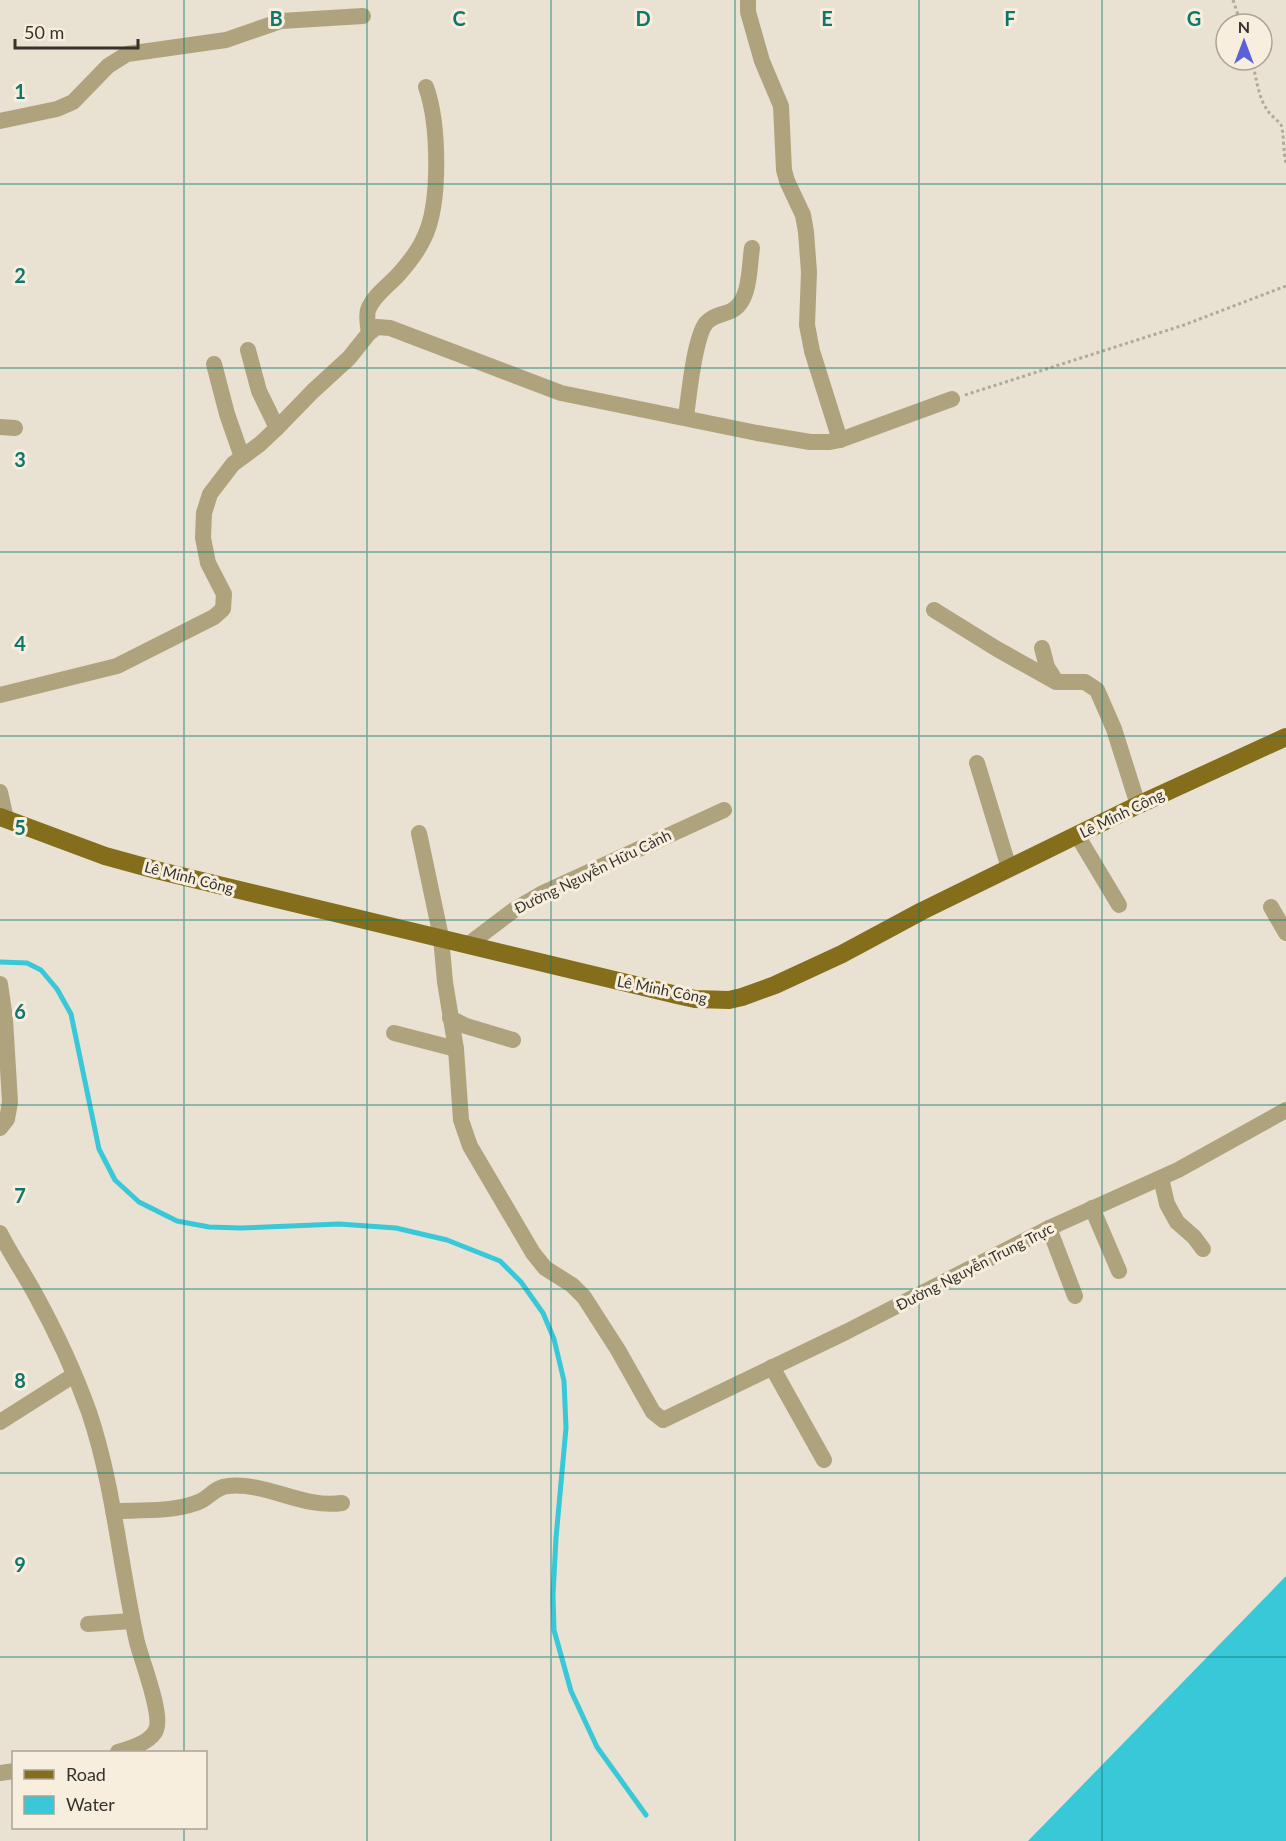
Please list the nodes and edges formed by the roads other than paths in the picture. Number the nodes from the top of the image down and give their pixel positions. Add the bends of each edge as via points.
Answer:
1 (748, 0) edge
2 (363, 16) dead end
3 (426, 87) dead end
4 (0, 121) edge
5 (752, 248) dead end
6 (369, 333) junction
7 (248, 350) dead end
8 (213, 364) dead end
9 (952, 399) road end
10 (686, 417) junction
11 (277, 428) junction
12 (840, 440) junction
13 (242, 457) junction
14 (934, 610) dead end
15 (1042, 648) dead end
16 (1056, 682) junction
17 (0, 695) edge
18 (1286, 737) edge
19 (977, 763) dead end
20 (0, 792) edge
21 (1138, 805) junction
22 (724, 810) dead end
23 (3, 818) edge
24 (419, 833) dead end
25 (1077, 835) junction
26 (1009, 868) junction
27 (1119, 905) dead end
28 (1271, 907) dead end
29 (1286, 933) edge
30 (441, 938) junction
31 (469, 944) junction
32 (0, 984) edge
33 (450, 1018) junction
34 (394, 1033) dead end
35 (513, 1040) dead end
36 (456, 1048) junction
37 (1286, 1110) edge
38 (0, 1128) edge
39 (1161, 1178) junction
40 (1092, 1208) junction
41 (1049, 1228) junction
42 (0, 1233) edge
43 (1203, 1249) dead end
44 (1119, 1271) dead end
45 (1075, 1296) dead end
46 (772, 1367) junction
47 (74, 1375) junction
48 (0, 1422) edge
49 (824, 1460) dead end
50 (342, 1503) dead end
51 (113, 1511) junction
52 (132, 1621) junction
53 (88, 1624) dead end
54 (121, 1751) edge

1 - 12 street via 762,61 781,106 784,170 806,232 807,325
2 - 4 street via 281,21 207,43 127,54 108,66 73,102 47,112
3 - 6 street via 436,138 432,219 408,264 368,310
5 - 10 street via 746,293 739,305 711,318 701,333
6 - 10 street via 377,327 390,328 561,393
6 - 11 street via 349,358
7 - 11 street via 259,392
8 - 13 street
9 - 12 street
10 - 12 street via 810,442
11 - 13 street
13 - 17 street via 215,487 204,513 206,555 224,594 223,609 117,666
14 - 16 street
15 - 16 street
16 - 21 street via 1085,682 1097,690
18 - 21 main road, Lê Minh Công
19 - 26 street
20 - 23 street
21 - 25 main road, Lê Minh Công
22 - 31 street, Đường Nguyễn Hữu Cảnh via 543,893
23 - 30 main road, Lê Minh Công via 105,856 156,870
24 - 30 street
25 - 26 main road, Lê Minh Công
25 - 27 street
26 - 31 main road, Lê Minh Công via 842,954 750,995 729,999 695,999
28 - 29 street
30 - 31 main road, Lê Minh Công
30 - 33 street
32 - 38 street via 10,1102 7,1119
33 - 35 street
33 - 36 street
34 - 36 street
36 - 46 street, Đường Nguyễn Trung Trực via 461,1120 470,1146 533,1253 545,1268 584,1297 653,1412 663,1420
37 - 39 street, Đường Nguyễn Trung Trực
39 - 40 street, Đường Nguyễn Trung Trực
39 - 43 street via 1176,1222
40 - 41 street, Đường Nguyễn Trung Trực
40 - 44 street
41 - 45 street
41 - 46 street, Đường Nguyễn Trung Trực
42 - 47 street via 36,1295
46 - 49 street
47 - 48 street
47 - 51 street via 98,1442
50 - 51 street via 325,1506 250,1487 228,1486 216,1489 198,1503 157,1510
51 - 52 street
52 - 53 street
52 - 54 street via 158,1710 157,1729 142,1743

